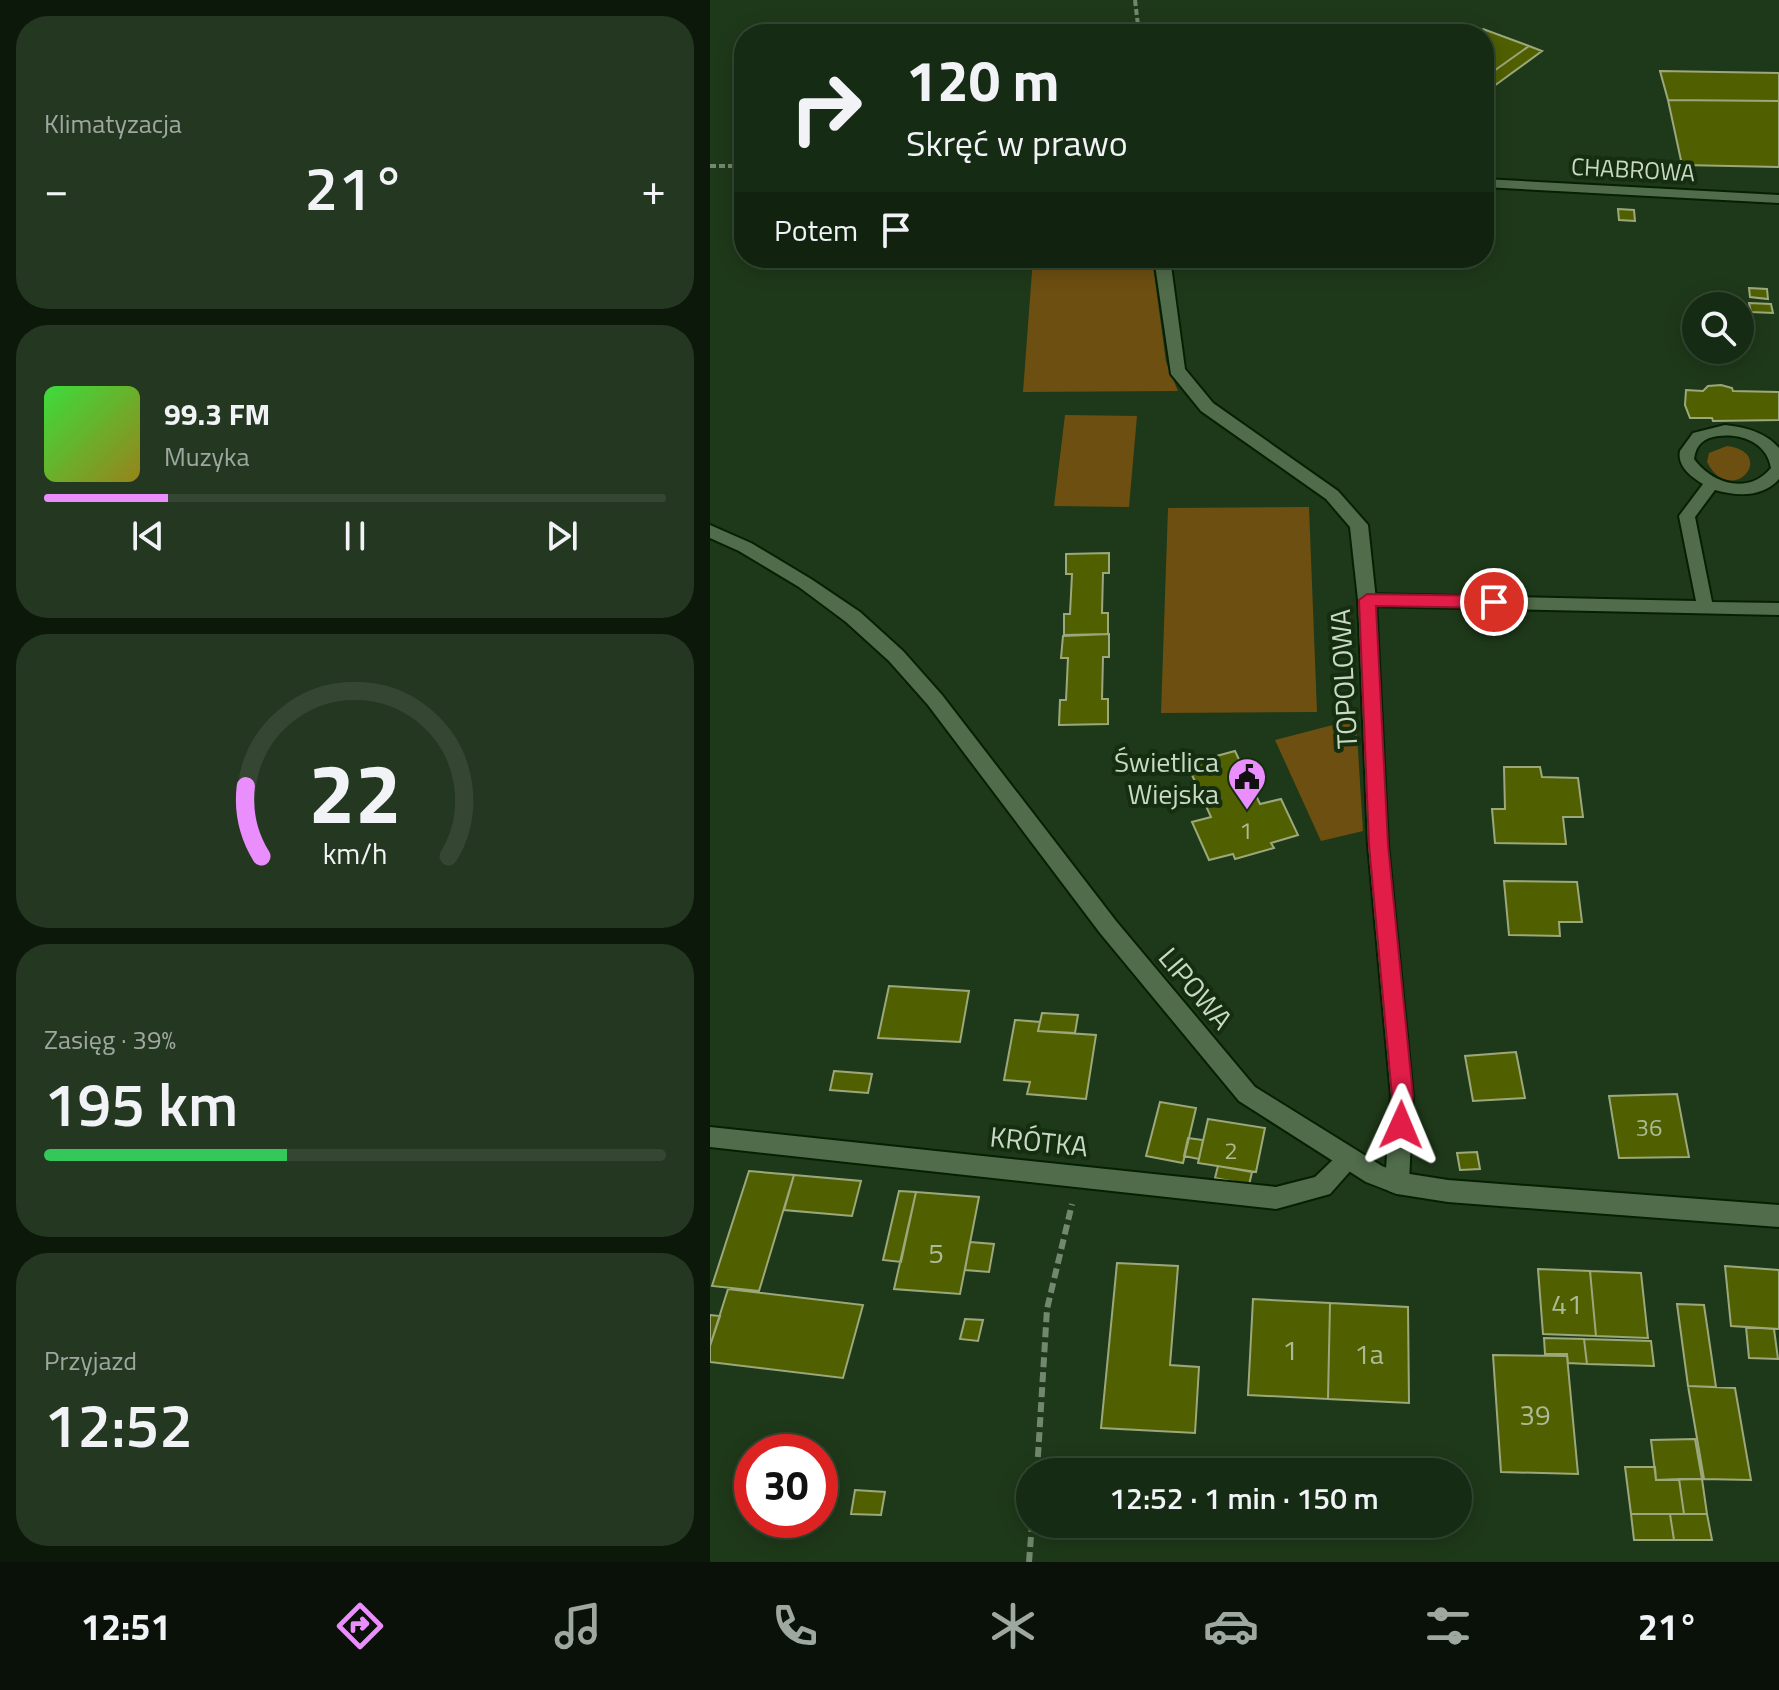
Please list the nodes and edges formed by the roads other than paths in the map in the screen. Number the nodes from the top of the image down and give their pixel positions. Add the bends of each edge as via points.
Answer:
1 (1494, 184) edge
2 (1779, 199) edge
3 (1163, 268) edge
4 (1711, 484) junction
5 (710, 531) edge
6 (1367, 600) junction
7 (1705, 606) junction
8 (1779, 609) edge
9 (710, 1137) edge
10 (1348, 1160) junction
11 (1397, 1183) junction
12 (1779, 1216) edge

1 - 2 street, CHABROWA
3 - 6 street, TOPOLOWA via 1177,370 1207,407 1332,495 1359,525
4 - 4 lane via 1754,488 1774,477 1779,459 1765,442 1740,431 1700,435 1691,441 1686,459
4 - 7 lane via 1687,516
5 - 10 street, LIPOWA via 805,583 896,656 1108,927 1247,1094
6 - 7 lane
6 - 11 street, TOPOLOWA via 1378,845 1402,1096
7 - 8 lane
9 - 10 street, KRÓTKA via 1276,1198 1322,1186
10 - 11 street, LIPOWA
11 - 12 street, LIPOWA

